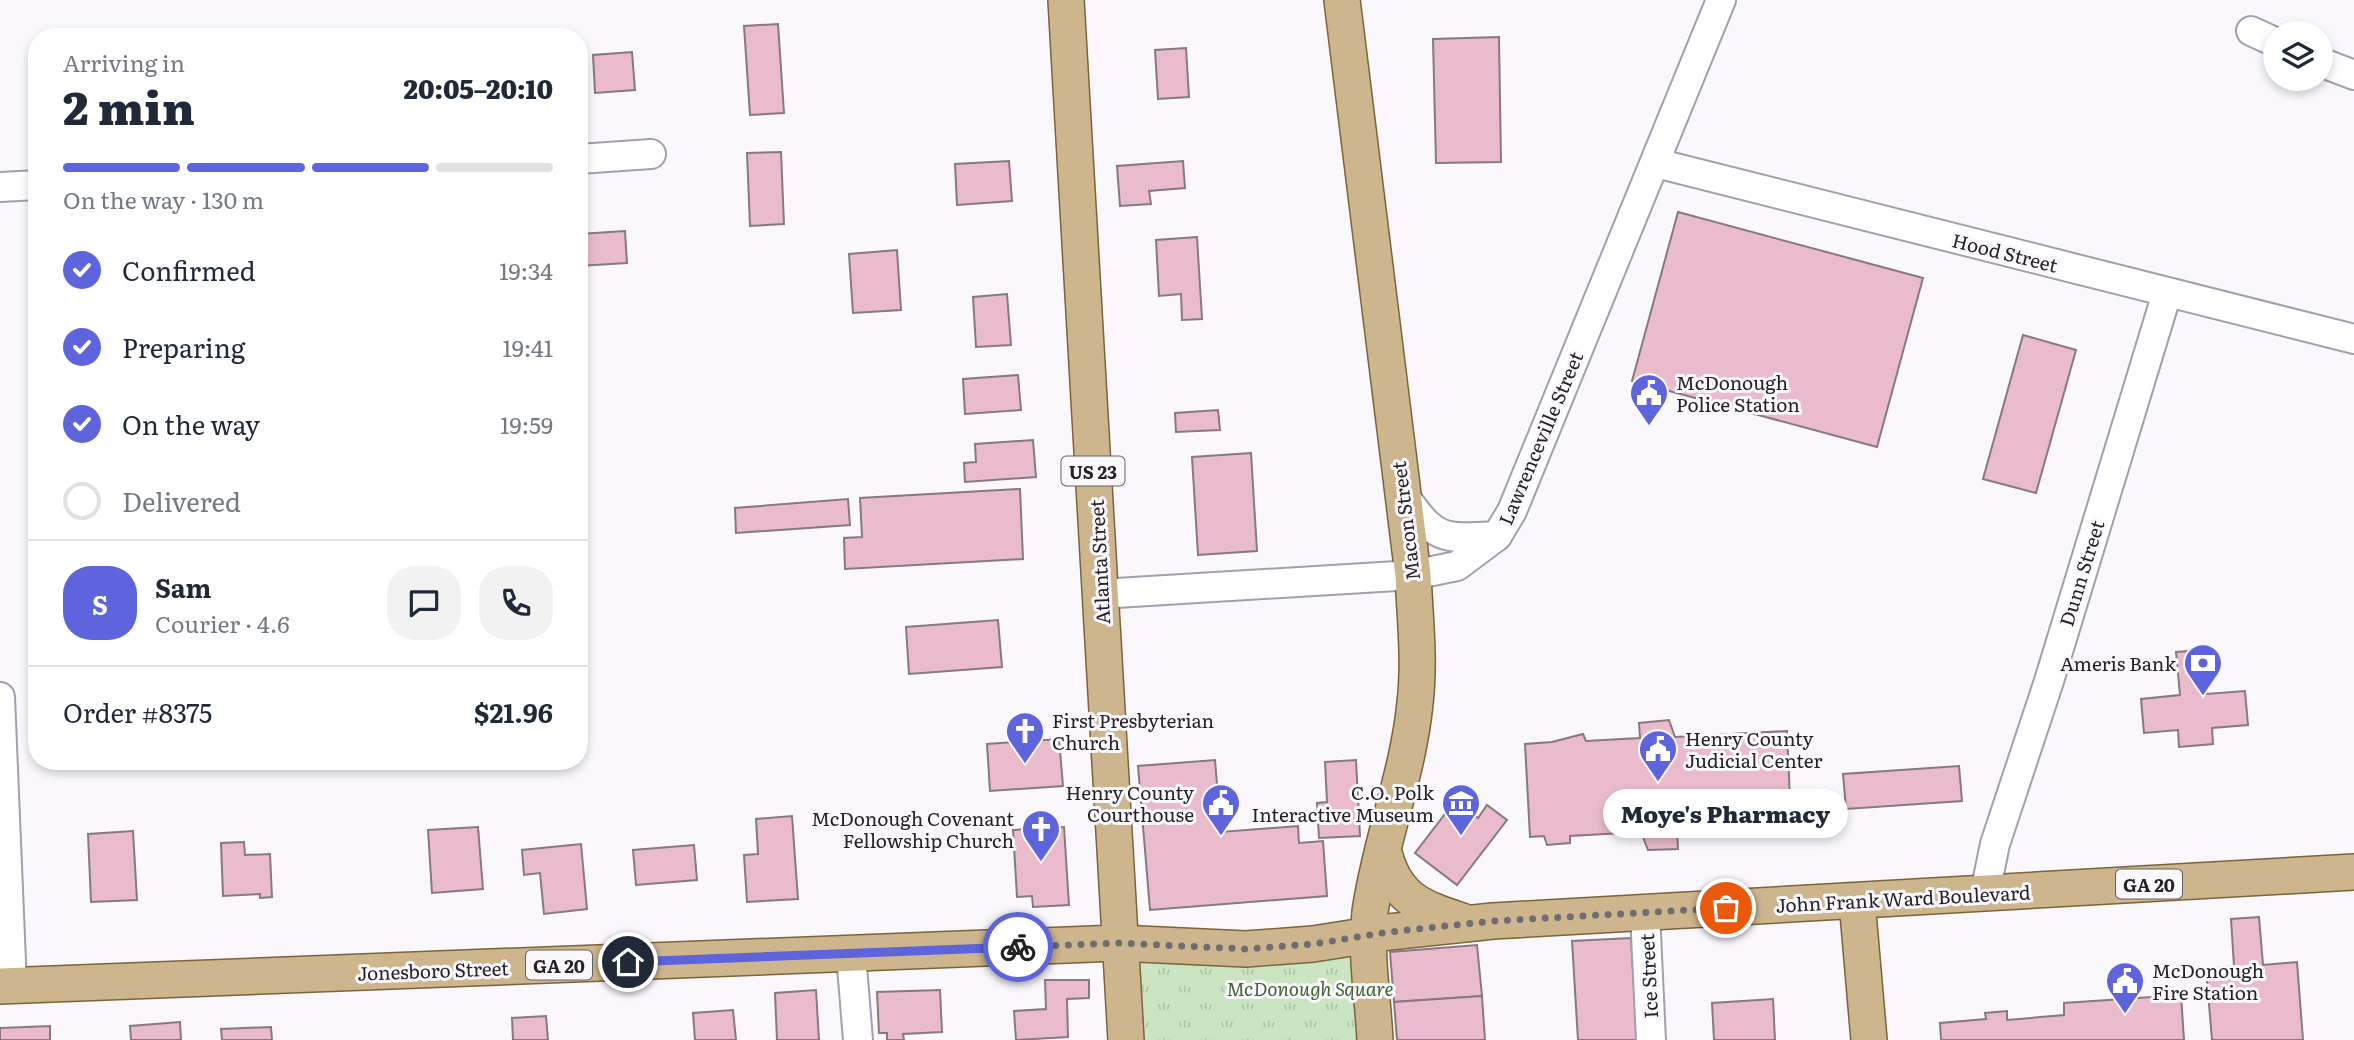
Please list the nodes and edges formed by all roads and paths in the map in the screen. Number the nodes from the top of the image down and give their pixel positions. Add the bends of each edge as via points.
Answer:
1 (1066, 0) edge
2 (1342, 0) edge
3 (1721, 0) edge
4 (2333, 67) edge
5 (2354, 75) edge
6 (651, 154) dead end
7 (588, 158) edge
8 (1656, 163) junction
9 (28, 185) edge
10 (0, 187) edge
11 (2166, 293) junction
12 (2354, 339) edge
13 (1402, 493) junction
14 (1497, 536) junction
15 (1413, 576) junction
16 (1100, 594) junction
17 (0, 697) edge
18 (1383, 849) junction
19 (2354, 872) edge
20 (1985, 893) junction
21 (1857, 901) junction
22 (1645, 913) junction
23 (1471, 923) junction
24 (1369, 934) junction
25 (1118, 943) junction
26 (851, 954) junction
27 (6, 986) edge
28 (858, 1040) edge
29 (1126, 1040) edge
30 (1375, 1040) edge
31 (1651, 1040) edge
32 (1869, 1040) edge

1 - 16 main road, Atlanta Street / US 23
2 - 13 main road, Macon Street
3 - 8 street, Lawrenceville Street
4 - 5 street
6 - 7 street
8 - 11 street, Hood Street
8 - 14 street, Lawrenceville Street via 1512,511
9 - 10 street
11 - 12 street, Hood Street
11 - 20 street, Dunn Street via 1995,844
13 - 14 street via 1423,524 1440,535
13 - 15 main road, Macon Street
14 - 15 street, Lawrenceville Street via 1457,566
15 - 16 street, Lawrenceville Street
15 - 18 main road, Macon Street via 1416,702
16 - 25 main road, Atlanta Street / US 23
17 - 27 street
18 - 23 main road via 1388,874 1409,898 1424,909
18 - 24 main road, Macon Street
19 - 20 main road, John Frank Ward Boulevard / GA 20
20 - 21 main road, John Frank Ward Boulevard / GA 20
21 - 22 main road, John Frank Ward Boulevard / GA 20
21 - 32 main road
22 - 23 main road, John Frank Ward Boulevard / GA 20
22 - 31 street, Ice Street
23 - 24 main road, John Frank Ward Boulevard / GA 20
24 - 25 main road, John Frank Ward Boulevard / GA 20 via 1246,949
24 - 30 main road, Macon Street
25 - 26 main road, Jonesboro Street / GA 20
25 - 29 main road, Atlanta Street / US 23
26 - 27 main road, Jonesboro Street / GA 20
26 - 28 street

